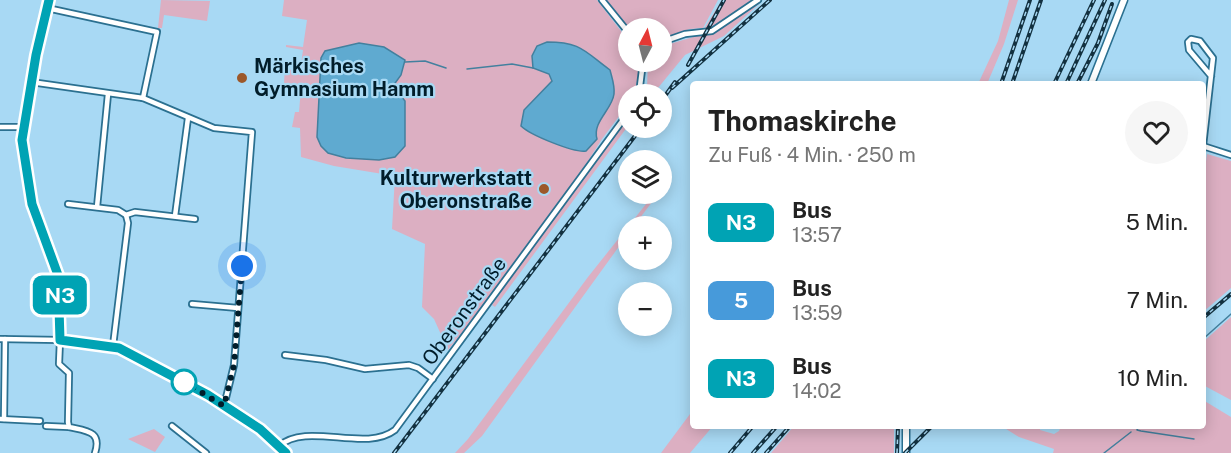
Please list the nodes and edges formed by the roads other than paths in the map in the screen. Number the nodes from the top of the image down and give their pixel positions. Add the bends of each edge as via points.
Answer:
1 (49, 0) edge
2 (602, 0) edge
3 (758, 0) edge
4 (1124, 0) edge
5 (47, 8) junction
6 (618, 20) edge
7 (672, 39) edge
8 (1211, 76) junction
9 (1092, 81) edge
10 (31, 82) junction
11 (108, 94) junction
12 (144, 98) junction
13 (188, 118) junction
14 (1206, 120) edge
15 (0, 127) edge
16 (23, 127) junction
17 (618, 127) edge
18 (1206, 147) edge
19 (1231, 154) edge
20 (68, 204) dead end
21 (97, 207) junction
22 (126, 215) junction
23 (175, 216) junction
24 (195, 219) dead end
25 (192, 304) dead end
26 (238, 308) junction
27 (3, 339) edge
28 (60, 340) junction
29 (113, 346) junction
30 (285, 355) dead end
31 (433, 379) junction
32 (224, 406) junction
33 (2, 419) edge
34 (40, 421) dead end
35 (46, 426) dead end
36 (172, 426) dead end
37 (69, 427) junction
38 (906, 429) edge
39 (279, 446) junction
40 (95, 453) edge
41 (206, 453) edge
42 (286, 453) edge
43 (906, 453) edge

1 - 5 street
2 - 6 street
3 - 7 street via 712,31
4 - 9 street
5 - 10 street
5 - 12 street via 157,32
8 - 8 street via 1211,54 1200,41 1191,39 1190,50
8 - 14 street
10 - 11 street
10 - 16 street
11 - 12 street
11 - 21 street
12 - 13 street
13 - 23 street
13 - 26 street via 214,128 252,132
15 - 16 street
16 - 28 street via 23,160 32,204 58,275
17 - 31 street, Oberonstraße
18 - 19 street
20 - 21 street
21 - 22 street
22 - 23 street via 135,212
22 - 29 street
23 - 24 street
25 - 26 street
26 - 32 street via 234,365
27 - 28 street
27 - 33 street
28 - 29 street
28 - 37 street via 59,364 69,373
29 - 32 street
30 - 31 street via 365,369 409,365
31 - 39 street, Oberonstraße via 388,436 294,438
32 - 39 street
33 - 34 street
35 - 37 street
36 - 41 street
37 - 40 street via 97,437
38 - 43 street
39 - 42 street

